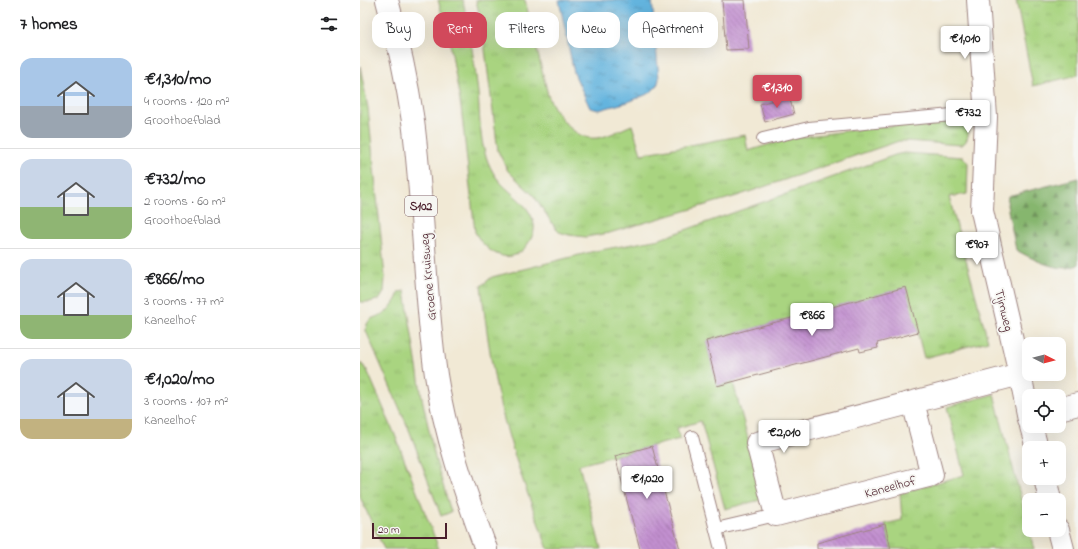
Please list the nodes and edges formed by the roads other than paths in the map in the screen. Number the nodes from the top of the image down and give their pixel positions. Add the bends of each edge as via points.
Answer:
1 (387, 0) edge
2 (978, 0) edge
3 (986, 117) junction
4 (763, 138) dead end
5 (1020, 374) junction
6 (1023, 389) edge
7 (913, 402) junction
8 (1078, 404) edge
9 (1066, 407) edge
10 (692, 437) dead end
11 (776, 515) junction
12 (716, 529) junction
13 (1060, 537) edge
14 (486, 549) edge
15 (721, 549) edge
16 (1063, 549) edge

1 - 14 street, Groene Kruisweg / S102 via 413,121 426,280 439,389 467,497
2 - 3 street, Tijmweg
3 - 4 lane via 952,115 809,128
3 - 5 street, Tijmweg via 982,211
5 - 6 street, Tijmweg
5 - 7 street
7 - 11 street via 757,443
7 - 11 street, Kaneelhof via 932,475
8 - 9 street
10 - 12 lane
11 - 12 lane, Kaneelhof
12 - 15 lane
13 - 16 street

